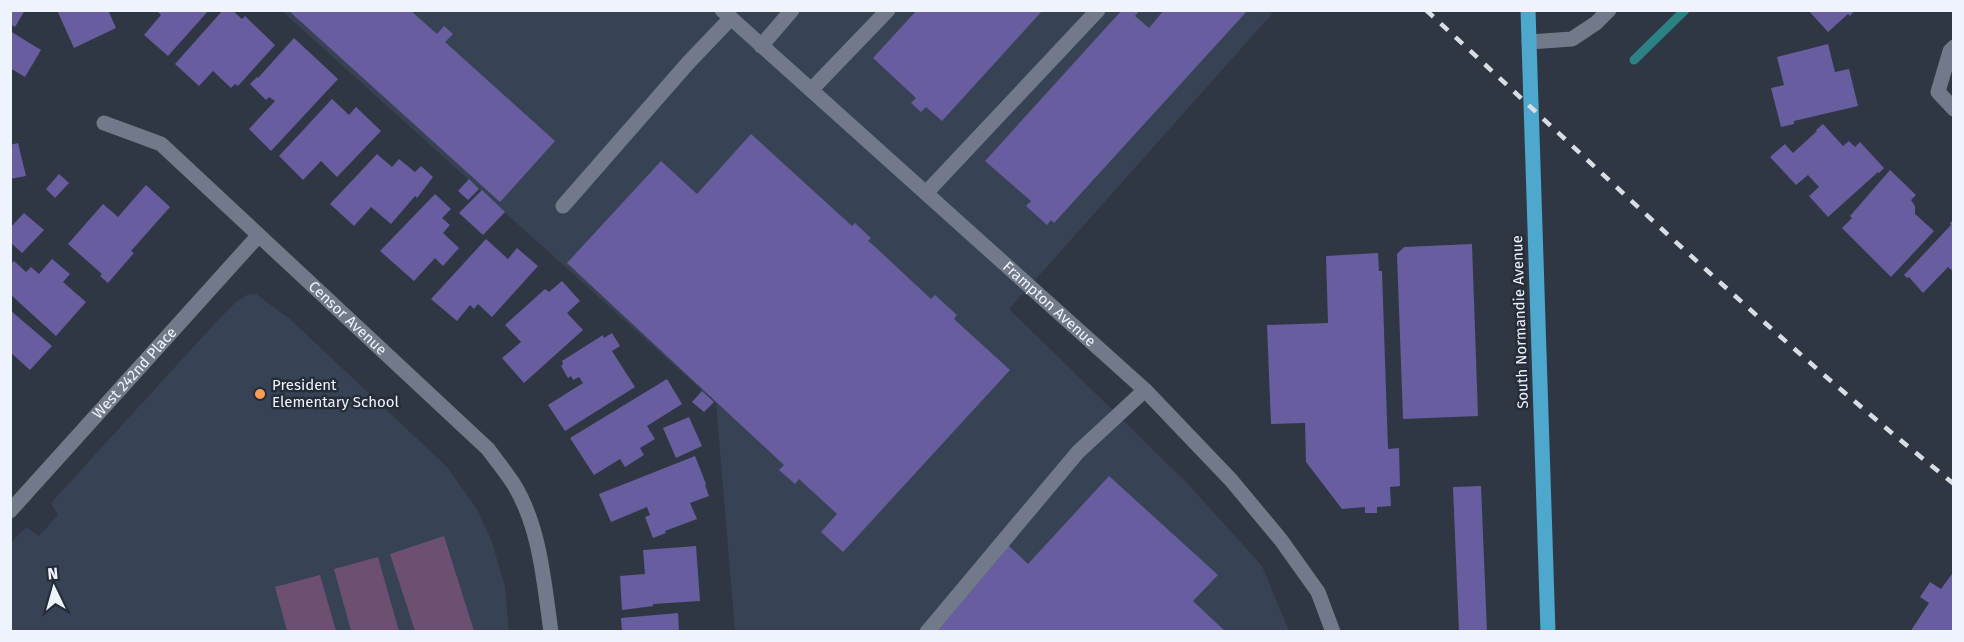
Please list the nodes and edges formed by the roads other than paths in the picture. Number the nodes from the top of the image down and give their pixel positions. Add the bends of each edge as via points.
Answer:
1 (792, 10) edge
2 (888, 10) edge
3 (1098, 10) edge
4 (1528, 10) edge
5 (1609, 10) edge
6 (726, 14) edge
7 (1529, 42) junction
8 (761, 46) junction
9 (1953, 47) edge
10 (811, 90) junction
11 (1953, 109) edge
12 (104, 123) dead end
13 (926, 193) junction
14 (563, 206) dead end
15 (258, 236) junction
16 (1146, 390) junction
17 (10, 511) edge
18 (551, 632) edge
19 (927, 632) edge
20 (1333, 632) edge
21 (1548, 632) edge

1 - 8 street
2 - 10 street
3 - 13 street
4 - 7 main road, South Normandie Avenue
5 - 7 street via 1572,39
6 - 8 street, Frampton Avenue
6 - 14 street
7 - 21 main road, South Normandie Avenue
8 - 10 street, Frampton Avenue
9 - 11 street via 1938,92
10 - 13 street, Frampton Avenue
12 - 15 street, Censor Avenue via 161,144
13 - 16 street, Frampton Avenue
15 - 17 street, West 242nd Place
15 - 18 street, Censor Avenue via 488,449 514,484 537,547
16 - 19 street via 1078,452
16 - 20 street, Frampton Avenue via 1281,540 1318,592

